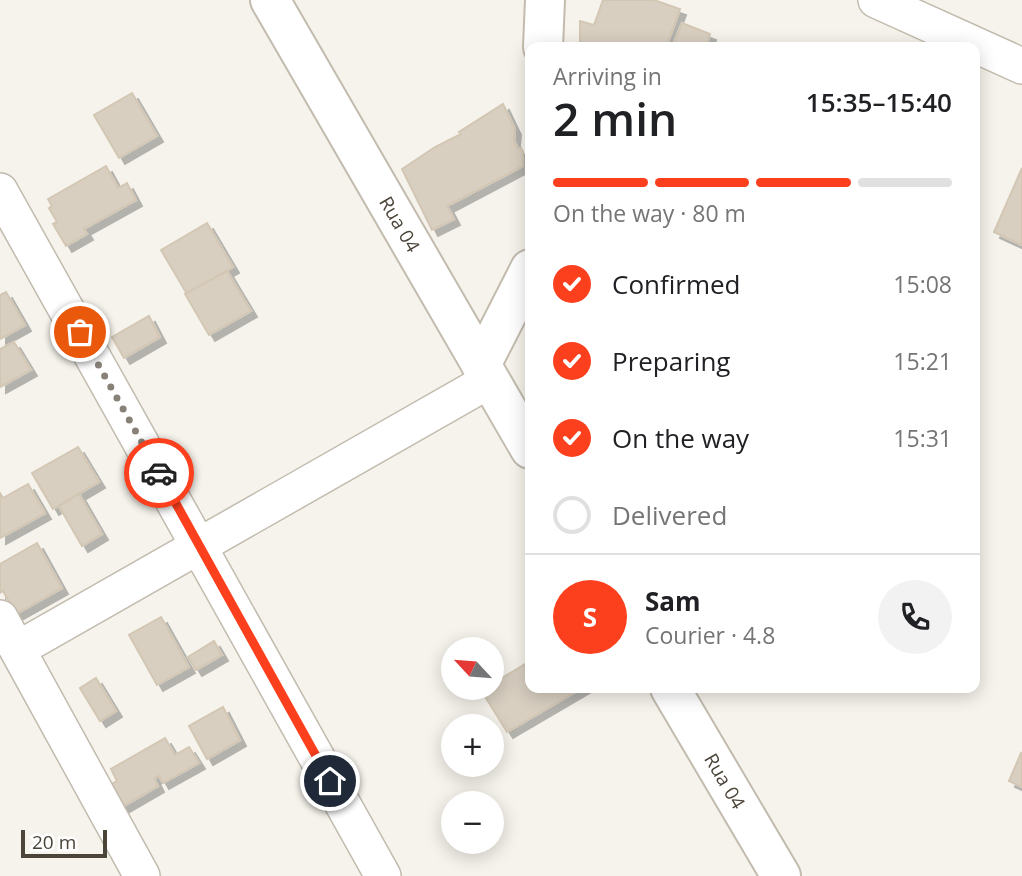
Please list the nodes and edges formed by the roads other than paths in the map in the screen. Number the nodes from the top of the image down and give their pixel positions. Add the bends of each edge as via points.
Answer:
1 (270, 0) edge
2 (545, 0) edge
3 (876, 0) edge
4 (543, 42) edge
5 (969, 42) edge
6 (980, 47) edge
7 (1022, 66) edge
8 (0, 191) edge
9 (525, 280) edge
10 (485, 372) junction
11 (525, 440) edge
12 (199, 544) junction
13 (0, 618) edge
14 (18, 649) junction
15 (673, 693) edge
16 (142, 876) edge
17 (383, 876) edge
18 (781, 876) edge

1 - 10 street, Rua 04
2 - 4 street
3 - 5 street
6 - 7 street
8 - 12 street
9 - 10 street
10 - 11 street, Rua 04
10 - 12 street
12 - 14 street
12 - 17 street
13 - 14 street
14 - 16 street
15 - 18 street, Rua 04

